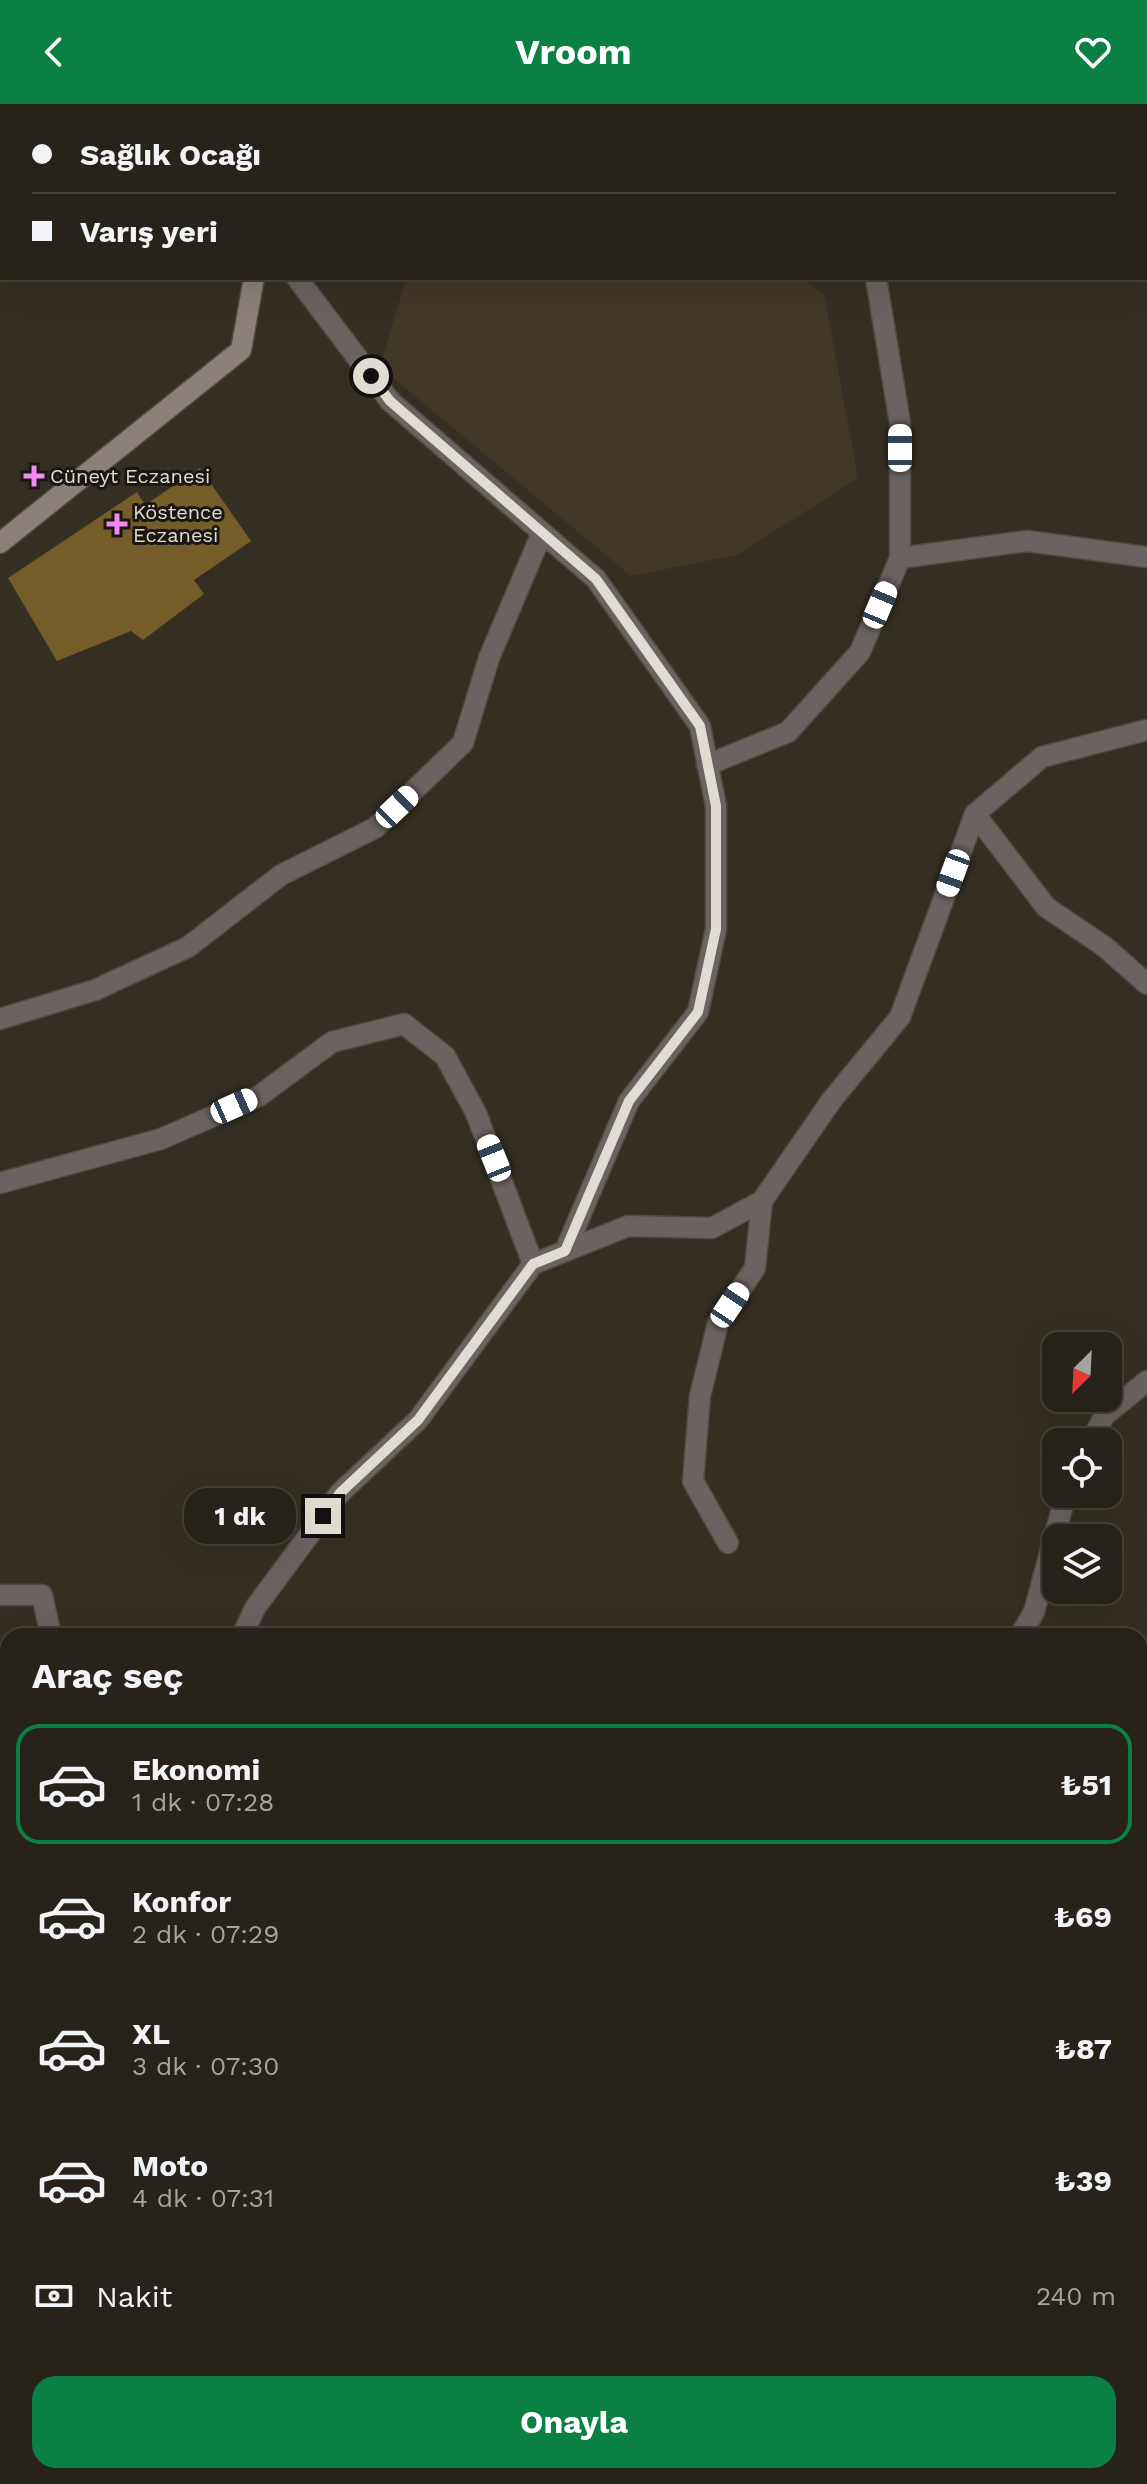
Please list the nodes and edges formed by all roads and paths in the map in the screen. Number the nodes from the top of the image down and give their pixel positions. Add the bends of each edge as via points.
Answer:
1 (254, 280) edge
2 (299, 280) edge
3 (876, 280) edge
4 (542, 533) junction
5 (0, 543) edge
6 (1147, 557) edge
7 (900, 558) junction
8 (1147, 730) edge
9 (707, 765) junction
10 (975, 814) junction
11 (1147, 984) edge
12 (0, 1019) edge
13 (0, 1183) edge
14 (762, 1201) junction
15 (565, 1251) junction
16 (533, 1264) junction
17 (1147, 1381) edge
18 (1098, 1428) edge
19 (1062, 1508) edge
20 (728, 1543) dead end
21 (0, 1595) edge
22 (49, 1628) edge
23 (246, 1628) edge
24 (1025, 1628) edge

1 - 5 street via 241,350
2 - 4 street via 390,401
3 - 7 street via 900,423
4 - 9 street via 596,579 700,726
4 - 12 street via 489,658 463,743 375,828 281,875 188,947 95,990
6 - 7 street via 1027,541
7 - 9 street via 860,652 788,732
8 - 10 street via 1042,757
9 - 15 street via 716,806 716,929 698,1012 629,1101
10 - 11 street via 1046,907
10 - 14 street via 900,1017 831,1101
13 - 16 street via 161,1139 259,1096 332,1042 404,1024 445,1056 476,1113
14 - 15 street via 712,1228 628,1226
14 - 20 street via 755,1268 718,1323 700,1396 693,1481
15 - 16 street
16 - 23 street via 418,1420 340,1493
17 - 18 street via 1105,1415
19 - 24 street via 1034,1612
21 - 22 street via 42,1595

